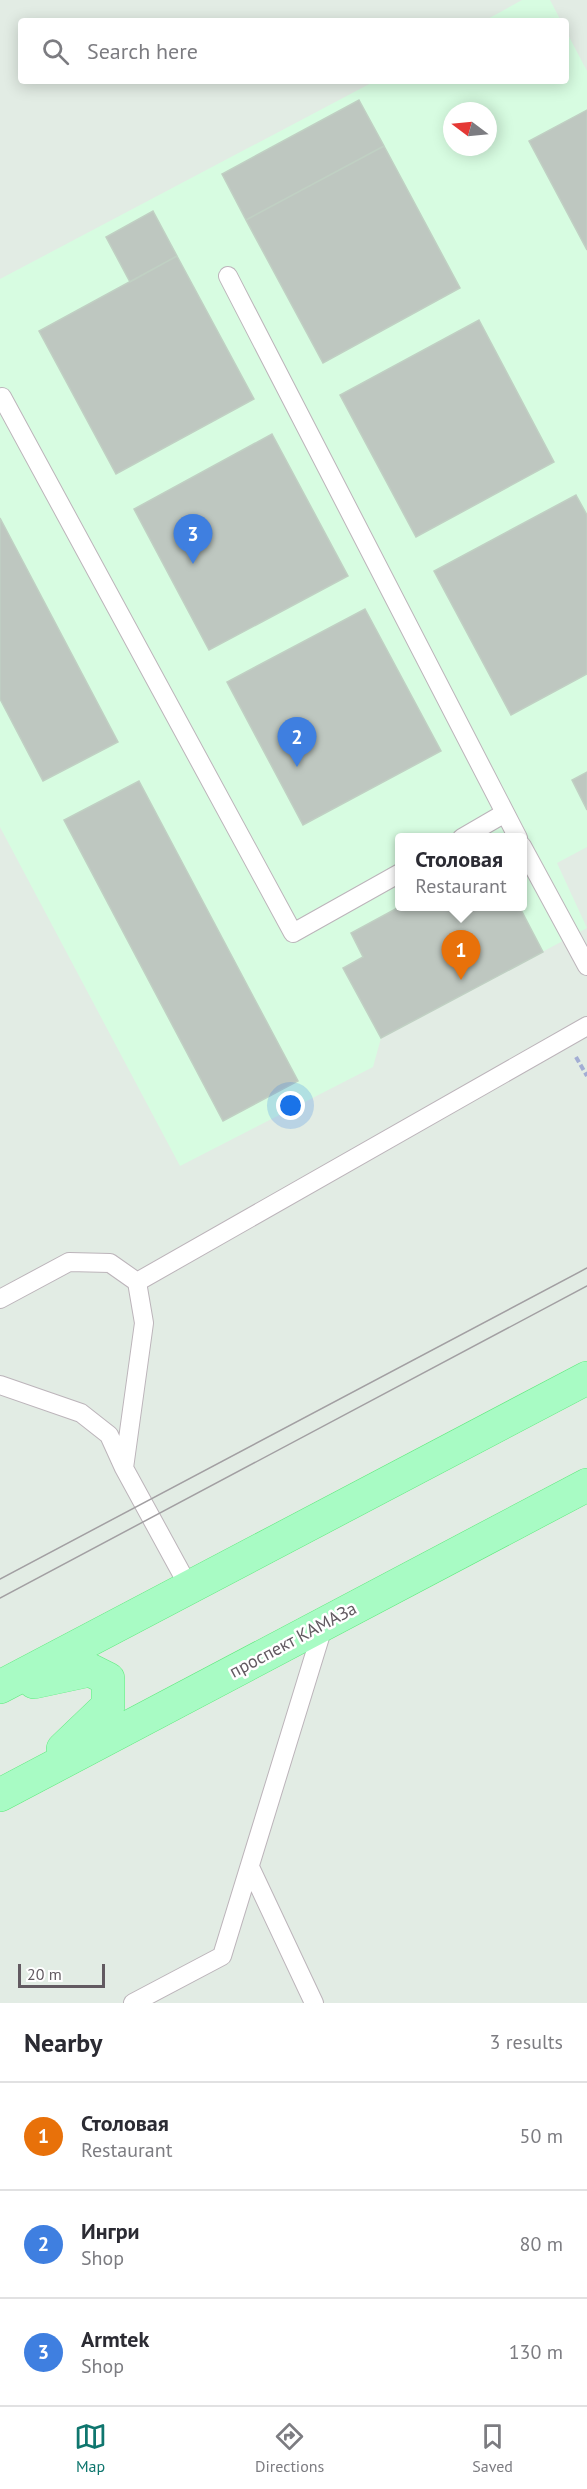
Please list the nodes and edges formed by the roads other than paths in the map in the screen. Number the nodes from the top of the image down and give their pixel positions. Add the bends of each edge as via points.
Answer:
1 (228, 276) dead end
2 (2, 397) dead end
3 (505, 813) junction
4 (469, 833) edge
5 (516, 833) edge
6 (527, 855) edge
7 (395, 875) edge
8 (587, 966) edge
9 (587, 1026) edge
10 (137, 1282) junction
11 (0, 1299) edge
12 (587, 1378) edge
13 (0, 1385) edge
14 (124, 1468) junction
15 (587, 1485) edge
16 (189, 1587) junction
17 (324, 1624) junction
18 (0, 1688) edge
19 (31, 1779) junction
20 (0, 1795) edge
21 (250, 1867) junction
22 (310, 2002) edge
23 (133, 2003) edge

1 - 3 lane
2 - 7 lane via 293,933
3 - 4 lane
3 - 5 lane
6 - 8 lane
9 - 10 lane
10 - 11 lane via 110,1263 69,1262
10 - 14 lane via 144,1323
12 - 16 main road
13 - 14 lane via 81,1413 109,1435
14 - 16 lane
15 - 17 main road, проспект КАМАЗа
16 - 18 main road
17 - 19 main road, проспект КАМАЗа
17 - 21 lane
18 - 19 main road via 90,1670 108,1679 108,1706
19 - 20 main road, проспект КАМАЗа
21 - 22 lane
21 - 23 lane via 222,1956

